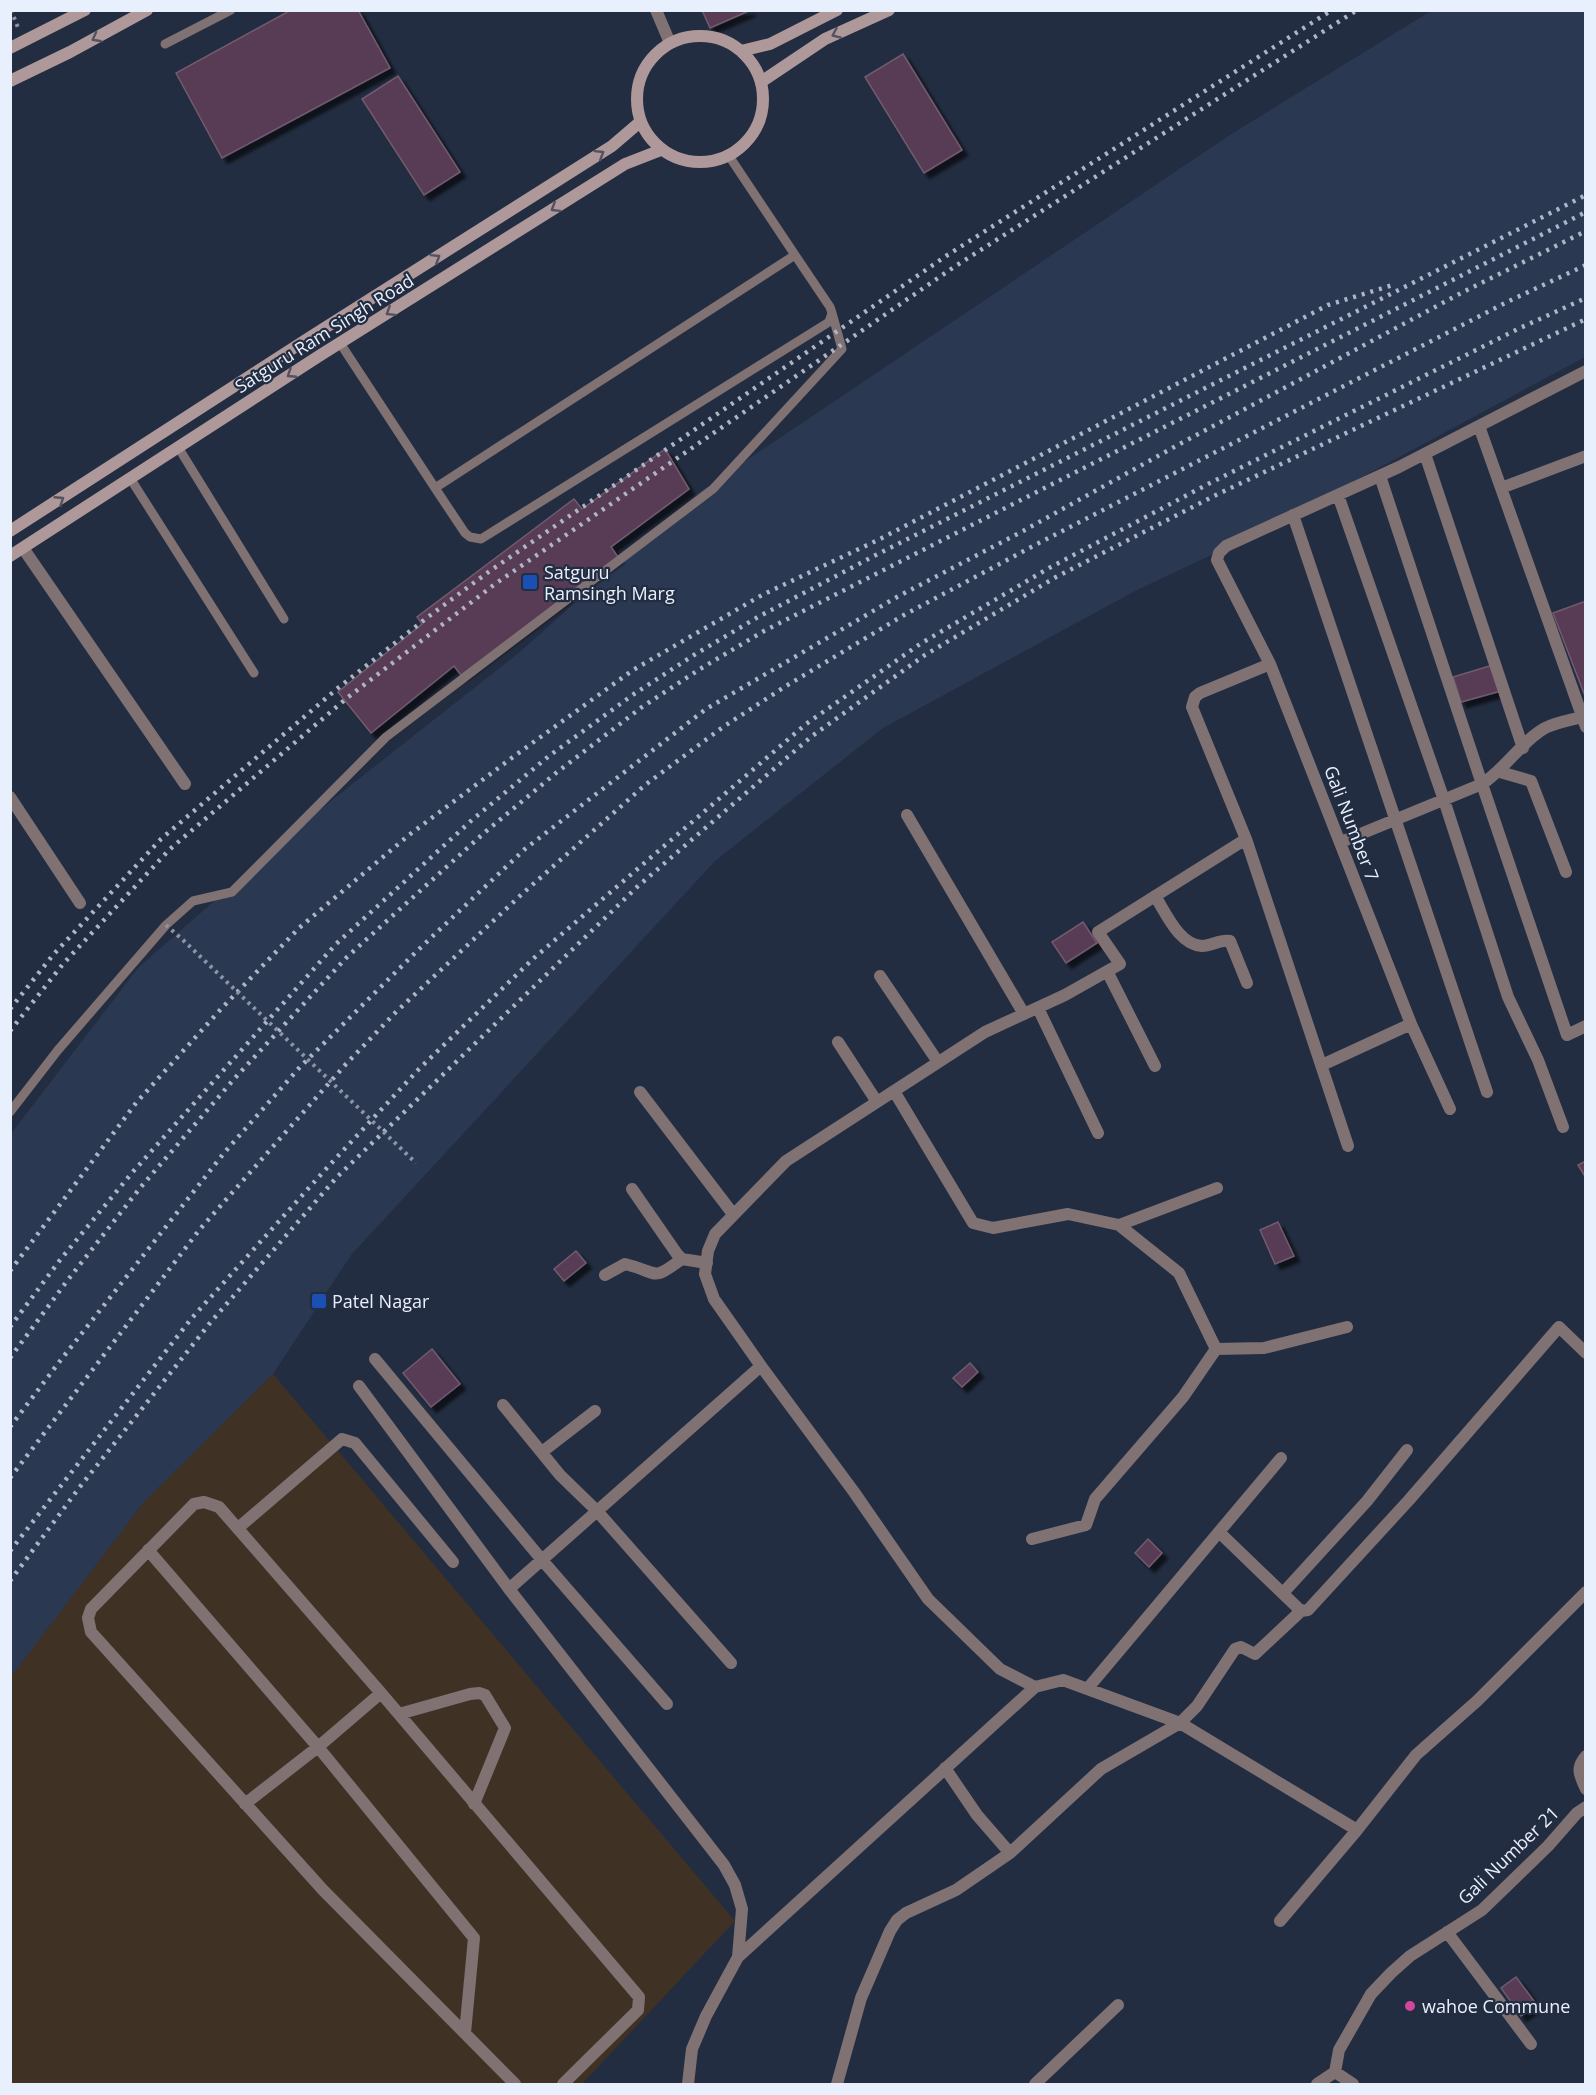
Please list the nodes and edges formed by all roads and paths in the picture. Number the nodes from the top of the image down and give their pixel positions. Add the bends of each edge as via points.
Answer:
1 (85, 10) edge
2 (147, 10) edge
3 (231, 10) edge
4 (656, 10) edge
5 (837, 10) edge
6 (890, 10) edge
7 (670, 43) junction
8 (165, 44) dead end
9 (10, 48) edge
10 (741, 51) junction
11 (10, 81) edge
12 (761, 82) junction
13 (640, 122) junction
14 (661, 150) junction
15 (729, 156) junction
16 (795, 255) junction
17 (832, 313) junction
18 (340, 343) junction
19 (1586, 371) edge
20 (1479, 426) junction
21 (178, 447) junction
22 (1425, 454) junction
23 (1586, 456) edge
24 (1380, 476) junction
25 (130, 478) junction
26 (435, 489) junction
27 (1501, 489) junction
28 (1338, 495) junction
29 (1293, 515) junction
30 (10, 531) edge
31 (22, 548) junction
32 (10, 555) edge
33 (284, 619) dead end
34 (1270, 664) junction
35 (254, 673) dead end
36 (1584, 720) edge
37 (1523, 748) junction
38 (1500, 772) junction
39 (185, 784) dead end
40 (1482, 784) junction
41 (10, 797) edge
42 (1443, 800) junction
43 (907, 815) dead end
44 (1395, 820) junction
45 (1246, 839) junction
46 (1341, 842) junction
47 (1566, 872) dead end
48 (1155, 896) junction
49 (80, 903) dead end
50 (166, 926) junction
51 (1107, 971) junction
52 (880, 976) dead end
53 (1247, 982) dead end
54 (1038, 1008) junction
55 (1024, 1014) junction
56 (1411, 1024) junction
57 (1586, 1026) edge
58 (838, 1042) dead end
59 (938, 1062) junction
60 (1322, 1065) junction
61 (1155, 1066) dead end
62 (894, 1090) junction
63 (640, 1092) dead end
64 (1487, 1092) dead end
65 (877, 1102) junction
66 (1450, 1108) dead end
67 (10, 1112) edge
68 (1563, 1127) dead end
69 (1098, 1133) dead end
70 (1348, 1146) dead end
71 (416, 1163) dead end
72 (1217, 1188) dead end
73 (632, 1189) dead end
74 (733, 1214) junction
75 (1119, 1225) junction
76 (682, 1259) junction
77 (707, 1263) junction
78 (605, 1275) dead end
79 (1347, 1327) dead end
80 (1216, 1349) junction
81 (1586, 1353) edge
82 (375, 1359) dead end
83 (761, 1366) junction
84 (359, 1386) dead end
85 (503, 1405) dead end
86 (595, 1411) dead end
87 (1407, 1450) dead end
88 (542, 1452) junction
89 (1281, 1458) dead end
90 (597, 1510) junction
91 (238, 1528) junction
92 (1219, 1532) junction
93 (1032, 1539) dead end
94 (148, 1550) junction
95 (542, 1560) junction
96 (453, 1562) dead end
97 (509, 1589) junction
98 (1586, 1592) edge
99 (1283, 1593) junction
100 (1301, 1611) junction
101 (731, 1662) dead end
102 (1035, 1687) junction
103 (1088, 1689) junction
104 (381, 1693) junction
105 (667, 1704) dead end
106 (399, 1714) junction
107 (1180, 1723) junction
108 (318, 1747) junction
109 (1586, 1756) edge
110 (945, 1768) junction
111 (1586, 1789) edge
112 (245, 1804) junction
113 (474, 1804) junction
114 (1586, 1807) edge
115 (1357, 1830) junction
116 (1010, 1853) junction
117 (1280, 1921) dead end
118 (1447, 1932) junction
119 (738, 1957) junction
120 (1118, 2005) dead end
121 (465, 2033) junction
122 (1531, 2044) dead end
123 (1335, 2072) junction
124 (836, 2084) edge
125 (515, 2085) edge
126 (563, 2085) edge
127 (688, 2085) edge
128 (1035, 2085) edge
129 (1317, 2085) edge
130 (1353, 2085) edge

1 - 9 street
2 -> 11 street
3 - 8 lane
4 - 7 street
5 - 10 street via 770,44
6 -> 12 street via 825,39
7 - 10 street via 694,36 719,38
7 - 13 street via 647,63 636,92
10 - 12 street
12 - 15 street via 763,111 751,137
13 - 14 street
30 -> 13 street, Satguru Ram Singh Road via 612,146
14 - 15 street via 683,160 706,162
14 -> 18 street, Satguru Ram Singh Road via 625,164
15 - 16 lane
16 - 17 lane
16 - 26 lane
17 - 26 lane via 829,322 482,539 465,533
17 - 50 lane via 842,349 713,489 386,737 231,892 193,901
18 -> 21 street, Satguru Ram Singh Road
18 - 26 lane
19 - 20 street
20 - 22 street
20 - 27 street
21 - 25 street, Satguru Ram Singh Road
21 - 33 lane
22 - 24 street
22 - 37 street
23 - 27 street
24 - 28 street
24 - 40 street
25 - 31 street, Satguru Ram Singh Road
25 - 35 lane
27 - 36 street
28 - 29 street
28 - 42 street
29 - 34 street, Gali Number 7 via 1226,546 1217,560
29 - 44 street
31 - 32 street, Satguru Ram Singh Road
31 - 39 street
34 - 45 street via 1200,693 1192,702
34 - 46 street, Gali Number 7
36 - 37 street via 1544,729
37 - 38 street
38 - 40 street
38 - 47 street via 1531,781
40 - 42 street
40 - 57 street via 1567,1035
41 - 49 street
42 - 44 street
42 - 68 street via 1508,997 1538,1060
43 - 55 street
44 - 46 street
44 - 64 street
45 - 48 street
45 - 60 street
46 - 56 street, Gali Number 7
48 - 51 street via 1098,932 1120,964
48 - 53 street via 1185,940 1203,946 1230,941
50 - 67 lane via 58,1050
50 - 71 path, bridge
51 - 54 street
51 - 61 street
52 - 59 street
54 - 55 street
54 - 69 street
55 - 59 street via 985,1032
56 - 60 street
56 - 66 street, Gali Number 7
58 - 65 street
59 - 62 street
60 - 70 street
62 - 65 street
62 - 75 street via 973,1223 993,1228 1068,1214
63 - 74 street
65 - 74 street via 786,1161
72 - 75 street
73 - 76 street
74 - 77 street via 714,1234
75 - 80 street via 1179,1273
76 - 77 street
76 - 78 street via 661,1274 625,1264
77 - 83 street via 705,1274 714,1299
79 - 80 street via 1264,1348
80 - 93 street via 1183,1397 1095,1499 1086,1525
81 - 100 street via 1559,1327 1401,1509 1308,1610
82 - 95 street
83 - 90 street
83 - 102 street via 928,1599 1000,1669
84 - 97 street
85 - 88 street
86 - 88 street
87 - 99 street via 1367,1501
88 - 90 street
89 - 92 street
90 - 95 street
90 - 101 street
91 - 94 street via 219,1507 204,1502 194,1504
91 - 96 street via 342,1439 355,1443
91 - 104 street
92 - 99 street
92 - 103 street
94 - 108 street
94 - 112 street via 91,1609 91,1632
95 - 97 street
95 - 105 street
97 - 119 street via 724,1865 742,1909
98 - 115 street via 1478,1701 1416,1755
99 - 100 street
100 - 107 street via 1255,1654 1241,1647 1235,1649 1197,1706
102 - 103 street via 1064,1680
102 - 110 street
103 - 107 street
104 - 106 street
104 - 108 street
106 - 113 street
106 - 113 street via 470,1694 485,1695 505,1728
107 - 115 street
107 - 116 street via 1101,1769
108 - 112 street
108 - 121 street via 474,1938
109 - 111 street via 1578,1772
110 - 116 street via 977,1815
110 - 119 street
112 - 121 street via 322,1890
113 - 126 street via 639,1997 638,2010
114 - 118 street, Gali Number 21 via 1482,1910
115 - 117 street
116 - 124 street via 956,1890 897,1920 861,1998
118 - 122 street
118 - 123 street, Gali Number 21 via 1410,1956 1371,1994 1339,2050
119 - 127 street via 692,2049
120 - 128 street
121 - 125 street
123 - 129 street
123 - 130 street

